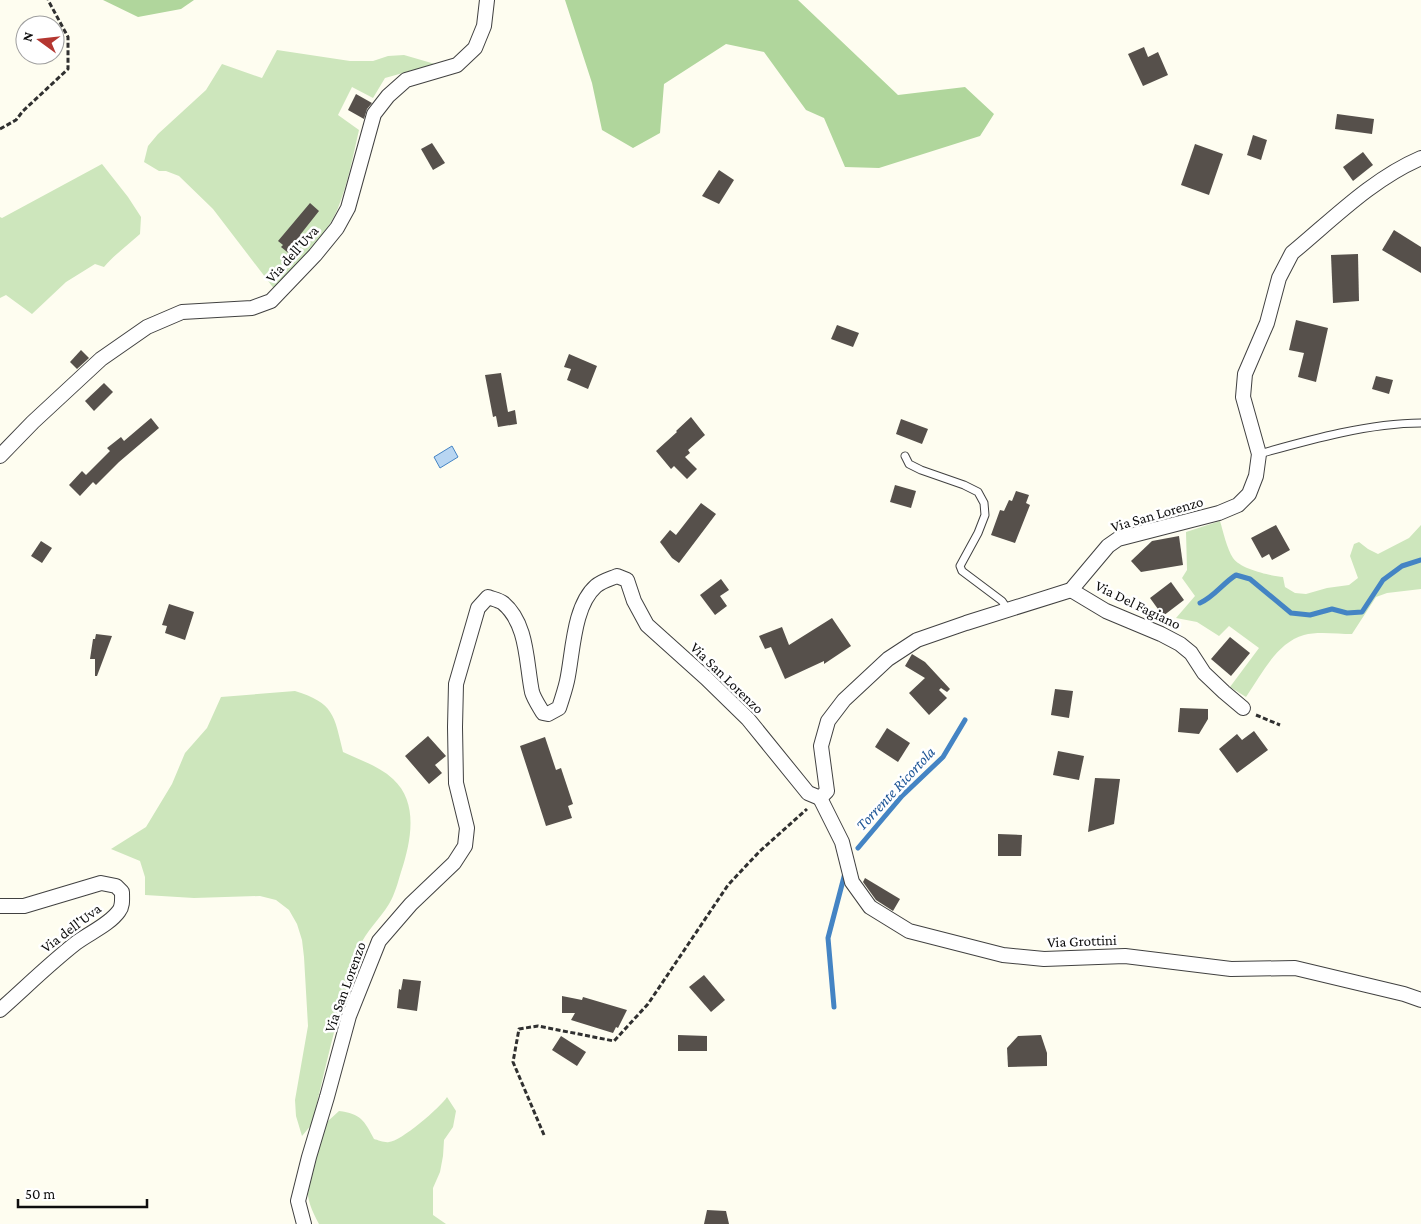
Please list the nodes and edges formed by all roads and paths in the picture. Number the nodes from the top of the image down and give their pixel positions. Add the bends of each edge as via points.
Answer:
1 (48, 0) edge
2 (487, 0) edge
3 (0, 130) edge
4 (1421, 158) edge
5 (1421, 423) edge
6 (1259, 454) junction
7 (0, 456) edge
8 (905, 456) dead end
9 (1071, 590) junction
10 (1008, 610) junction
11 (1243, 708) joint
12 (1280, 725) dead end
13 (820, 798) junction
14 (0, 906) edge
15 (1421, 1000) edge
16 (0, 1010) edge
17 (544, 1135) dead end
18 (304, 1224) edge

1 - 3 path via 68,37 68,69 16,120
2 - 7 street, Via dell'Uva via 484,26 474,48 457,65 406,80 374,114 348,208 315,255 271,301 252,308 182,312 147,327 101,359
4 - 6 street, Via San Lorenzo via 1369,188 1292,253 1284,266 1267,323 1245,374 1243,398
5 - 6 lane via 1325,436
6 - 9 street, Via San Lorenzo via 1249,494 1238,505 1219,513 1118,539 1108,546
8 - 10 lane via 909,464 921,470 978,492 984,503 984,516 960,566 962,571 1002,601
9 - 10 street
9 - 11 street, Via Del Fagiano via 1106,611 1180,644
10 - 13 street via 917,640 888,660 844,700 828,721 822,746 827,791
11 - 12 path
13 - 15 street, Via Grottini via 842,842 852,882 870,908 910,931 1019,957 1125,956 1231,969 1295,968
13 - 17 path via 759,852 728,885 648,1004 614,1041 538,1026 519,1029 513,1062
13 - 18 street, Via San Lorenzo via 808,793 748,719 647,625 634,602 627,580 617,576 607,580 596,586 586,600 578,620 559,708 548,714 543,712 532,694 520,629 502,602 488,598 478,608 456,684 456,783 467,828 464,846 454,863 411,904 379,941 349,1016 309,1156 298,1201
14 - 16 street, Via dell'Uva via 24,906 101,883 116,886 122,892 123,902 120,910 107,922 56,959

